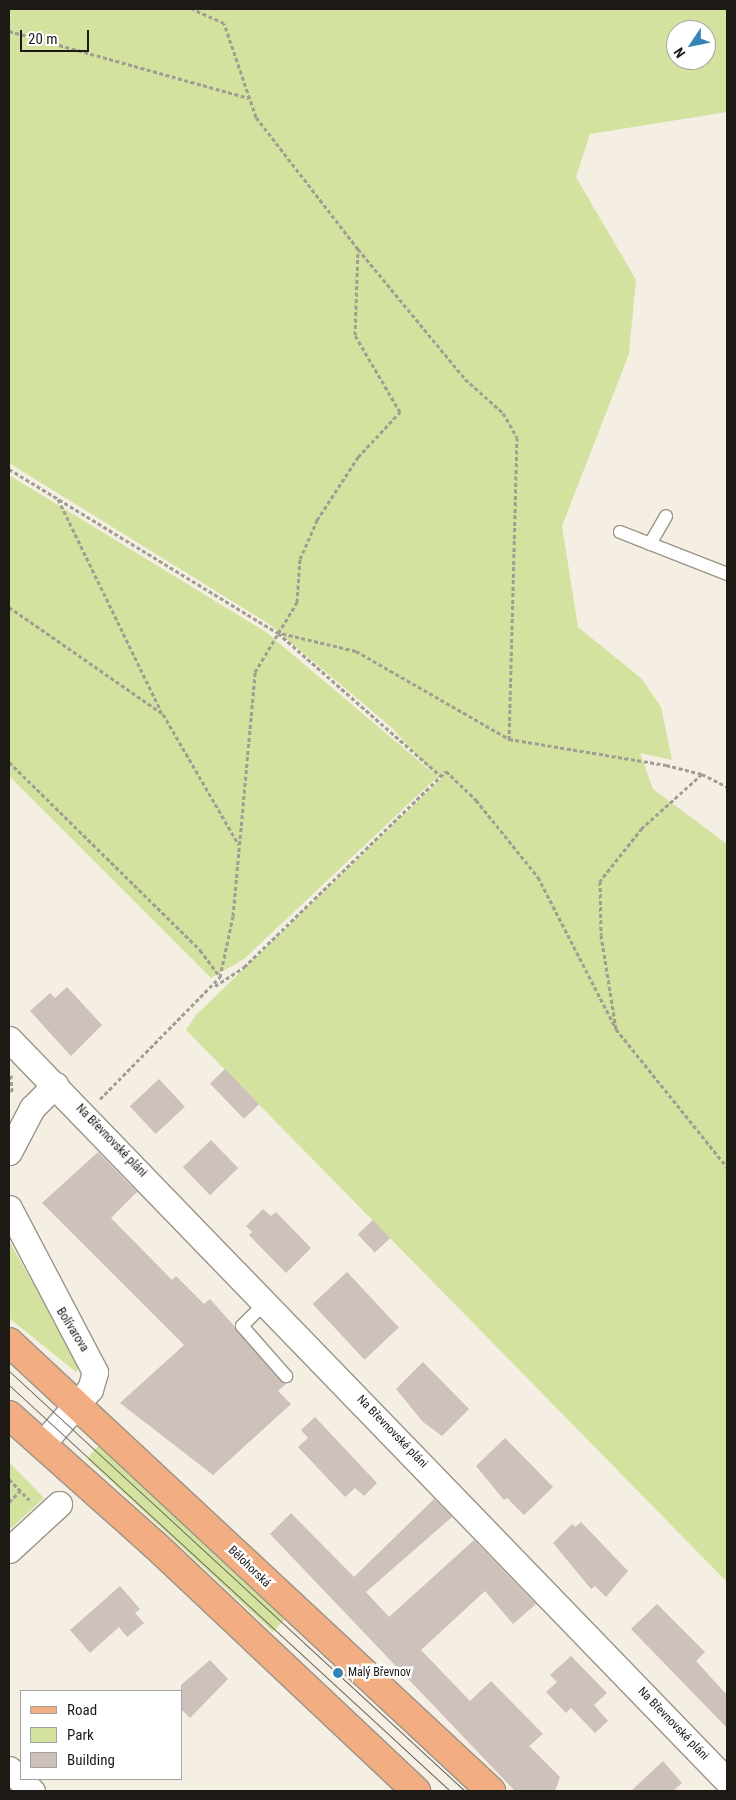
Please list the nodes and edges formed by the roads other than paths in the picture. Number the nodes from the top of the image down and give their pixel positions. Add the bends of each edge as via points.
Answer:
1 (666, 516) dead end
2 (620, 532) dead end
3 (650, 544) junction
4 (727, 574) edge
5 (9, 1039) edge
6 (55, 1085) junction
7 (9, 1152) edge
8 (9, 1208) edge
9 (266, 1302) junction
10 (9, 1342) edge
11 (286, 1376) dead end
12 (77, 1405) junction
13 (9, 1416) edge
14 (43, 1443) junction
15 (59, 1504) dead end
16 (9, 1550) edge
17 (9, 1769) edge
18 (20, 1780) edge
19 (20, 1780) edge
20 (727, 1781) edge
21 (32, 1791) edge
22 (416, 1791) edge
23 (491, 1791) edge

1 - 3 lane
2 - 3 lane
3 - 4 lane
5 - 6 street
6 - 7 street via 32,1108
6 - 9 street, Na Břevnovské pláni
8 - 12 street, Bolívarova via 45,1283 94,1368 93,1385
9 - 11 lane via 242,1326
9 - 20 street, Na Břevnovské pláni
10 - 12 main road, Bělohorská
12 - 14 street, Bolívarova
12 - 23 main road, Bělohorská
13 - 14 main road
14 - 22 main road
15 - 16 street
17 - 19 street
18 - 21 street

